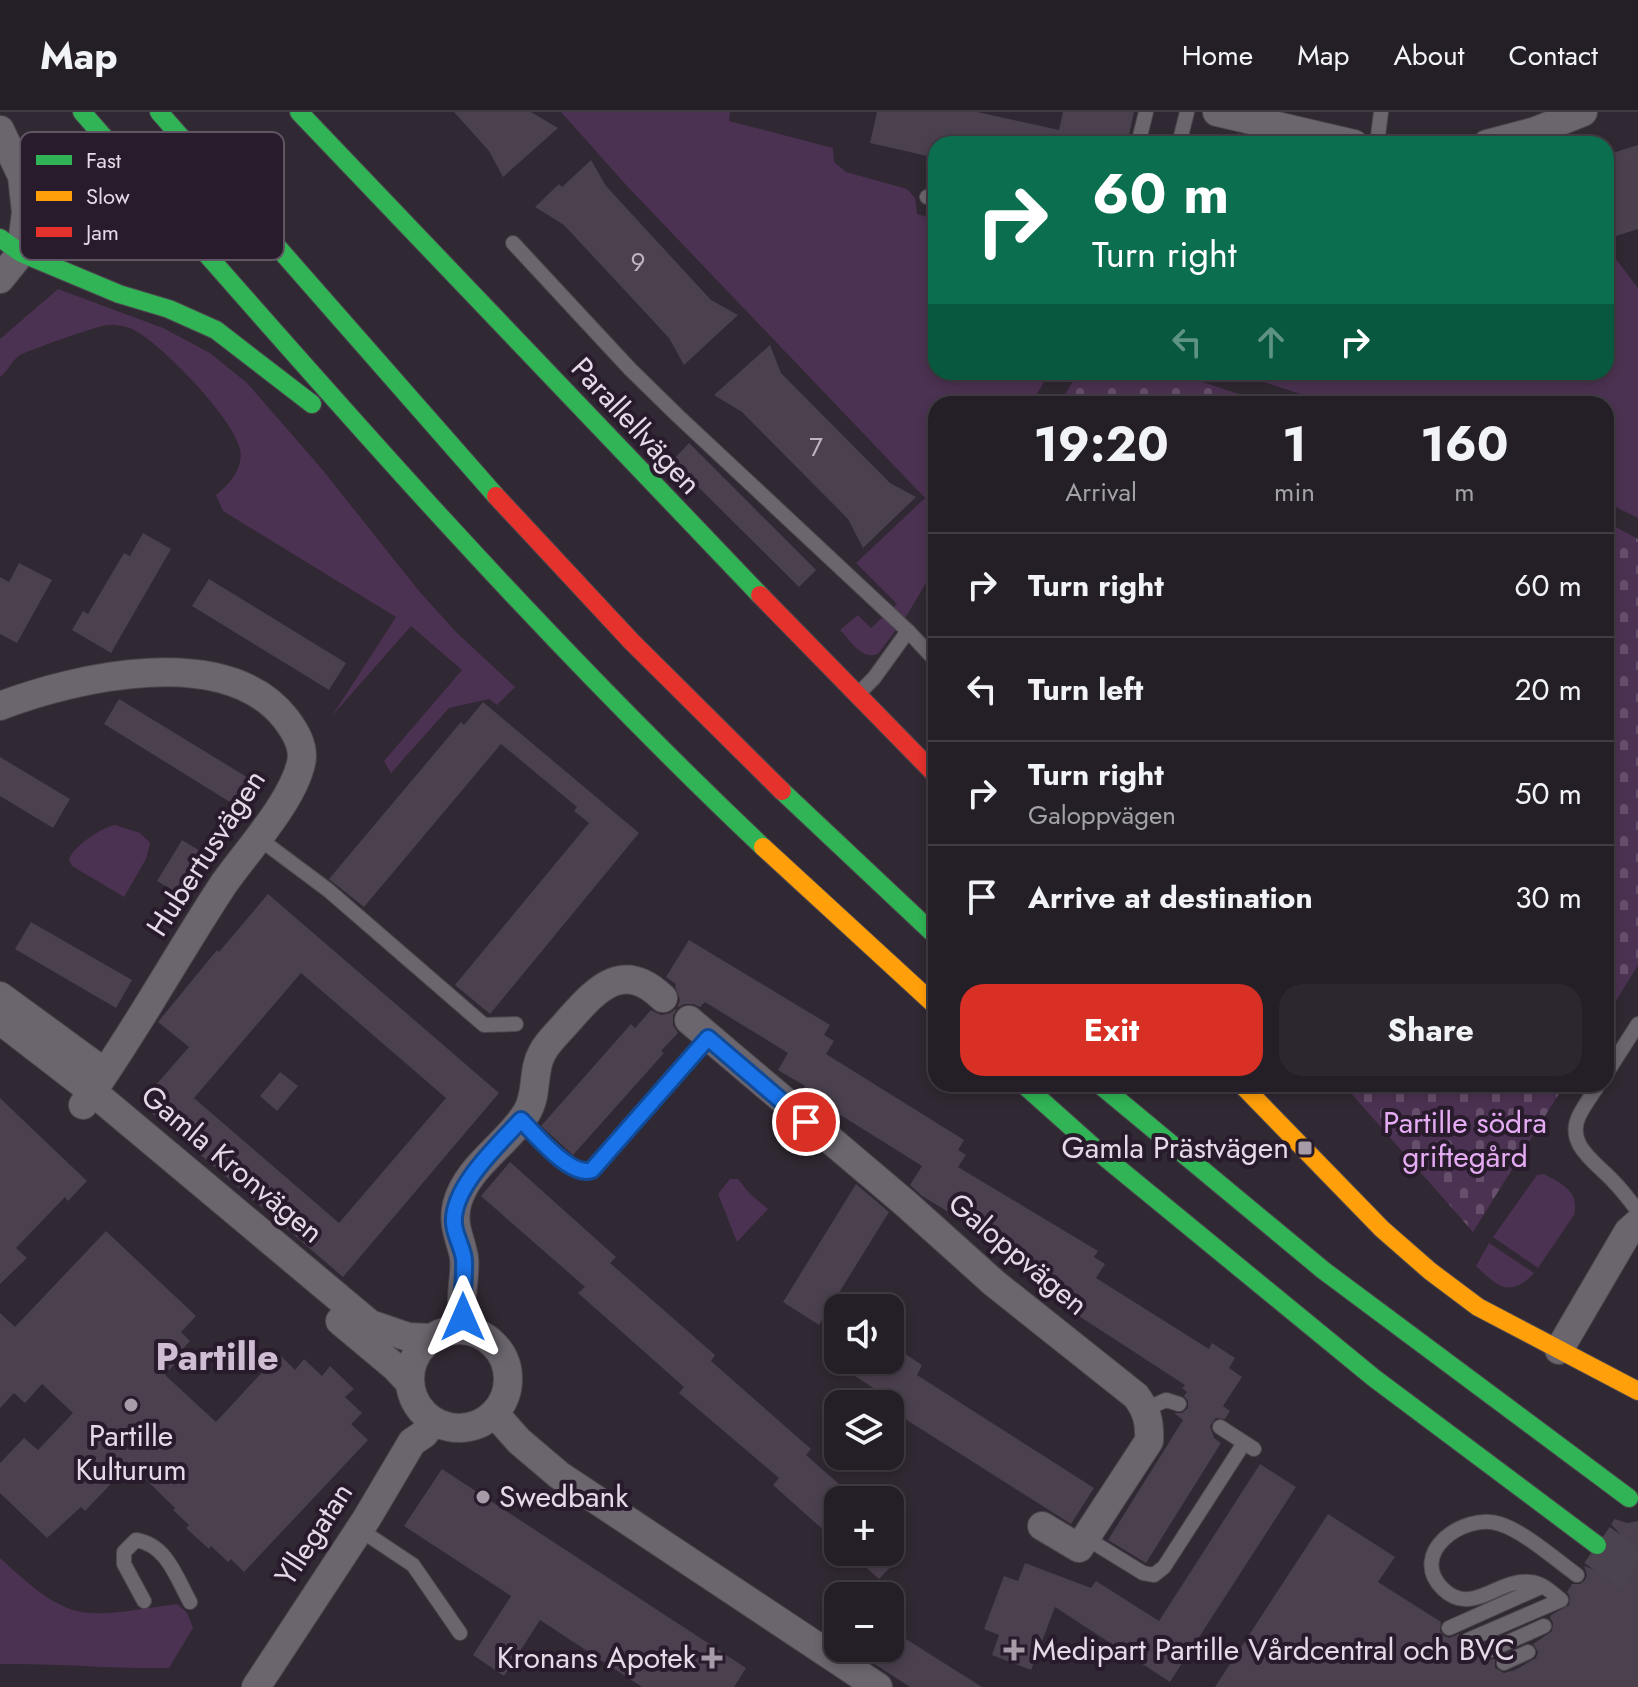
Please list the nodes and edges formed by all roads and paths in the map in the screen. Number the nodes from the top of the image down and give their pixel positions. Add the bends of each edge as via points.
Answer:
1 (82, 112) edge
2 (159, 112) edge
3 (299, 112) edge
4 (1146, 112) edge
5 (1187, 112) edge
6 (1217, 112) edge
7 (1381, 112) edge
8 (1583, 112) edge
9 (0, 130) edge
10 (100, 132) edge
11 (177, 132) edge
12 (1140, 136) edge
13 (1181, 136) edge
14 (1320, 136) edge
15 (1378, 136) edge
16 (1517, 136) edge
17 (20, 172) edge
18 (20, 225) edge
19 (513, 243) dead end
20 (10, 246) edge
21 (284, 255) edge
22 (42, 260) edge
23 (212, 260) edge
24 (0, 279) edge
25 (406, 480) junction
26 (908, 631) junction
27 (928, 652) edge
28 (857, 695) junction
29 (0, 706) edge
30 (928, 767) edge
31 (257, 837) junction
32 (928, 928) edge
33 (0, 996) edge
34 (663, 998) dead end
35 (928, 999) edge
36 (0, 1020) edge
37 (516, 1024) dead end
38 (1638, 1024) edge
39 (699, 1029) joint
40 (0, 1041) edge
41 (1614, 1062) edge
42 (93, 1090) junction
43 (1032, 1092) edge
44 (1109, 1092) edge
45 (1249, 1092) edge
46 (1594, 1092) edge
47 (521, 1120) junction
48 (1638, 1211) edge
49 (1638, 1223) edge
50 (465, 1330) junction
51 (430, 1338) junction
52 (1559, 1350) junction
53 (1599, 1373) junction
54 (410, 1383) junction
55 (1638, 1391) edge
56 (1638, 1403) edge
57 (1179, 1404) dead end
58 (1146, 1409) junction
59 (495, 1414) junction
60 (433, 1422) junction
61 (1220, 1427) dead end
62 (1629, 1498) dead end
63 (1042, 1526) dead end
64 (359, 1529) junction
65 (1086, 1538) junction
66 (1597, 1545) tunnel mouth
67 (1577, 1575) dead end
68 (1543, 1586) junction
69 (144, 1601) dead end
70 (190, 1602) dead end
71 (1544, 1626) dead end
72 (1449, 1628) dead end
73 (460, 1633) dead end
74 (1468, 1640) dead end
75 (1486, 1652) dead end
76 (1528, 1652) dead end
77 (1504, 1663) dead end
78 (256, 1687) edge
79 (878, 1687) edge

1 - 10 main road
2 - 11 main road
3 - 28 main road, Parallellvägen
4 - 12 lane
5 - 13 lane
6 - 14 street
7 - 15 lane
8 - 16 street
9 - 17 street
18 - 20 street
19 - 26 lane via 669,407
20 - 24 street
21 - 32 main road via 631,641
22 - 25 main road via 216,330
23 - 25 main road
25 - 35 main road via 678,765
26 - 27 lane
26 - 28 lane
28 - 30 main road, Parallellvägen
29 - 31 street, Hubertusvägen via 108,677 158,671 212,677 246,689 281,713 300,743 302,761 293,786
31 - 37 lane via 328,890 484,1025
31 - 42 street, Hubertusvägen
33 - 42 street
34 - 47 street via 635,980 608,983 596,992 541,1054 531,1104
36 - 42 street, Gamla Kronvägen
38 - 41 lane
39 - 47 lane via 592,1170 571,1168
39 - 58 street, Galoppvägen
40 - 42 street, Gamla Kronvägen
42 - 51 street, Gamla Kronvägen via 370,1324 408,1337
42 - 54 street, Gamla Kronvägen
43 - 66 main road via 1374,1378
44 - 62 main road via 1323,1270
45 - 52 main road via 1430,1271 1478,1307
46 - 48 lane via 1579,1116 1577,1143
47 - 50 street via 460,1193 454,1223 464,1258
49 - 52 street
50 - 51 street
50 - 59 street via 480,1334 504,1357 508,1390
51 - 54 street via 415,1357
52 - 53 main road
53 - 55 main road
53 - 56 main road
54 - 60 street via 413,1398
57 - 58 lane via 1166,1400
58 - 65 street via 1149,1441
59 - 60 street via 463,1429
59 - 79 street via 559,1475
60 - 64 street, Yllegatan via 412,1442
61 - 65 lane via 1249,1446 1164,1567 1154,1575 1143,1573
63 - 65 street via 1079,1548
64 - 73 lane via 413,1565
64 - 78 street, Yllegatan
67 - 68 lane via 1499,1524 1461,1527 1439,1542 1433,1555 1439,1586 1465,1600 1513,1583
68 - 72 lane
68 - 74 lane via 1561,1600
69 - 70 lane via 124,1564 124,1552 136,1540 162,1551
71 - 75 lane
76 - 77 lane

